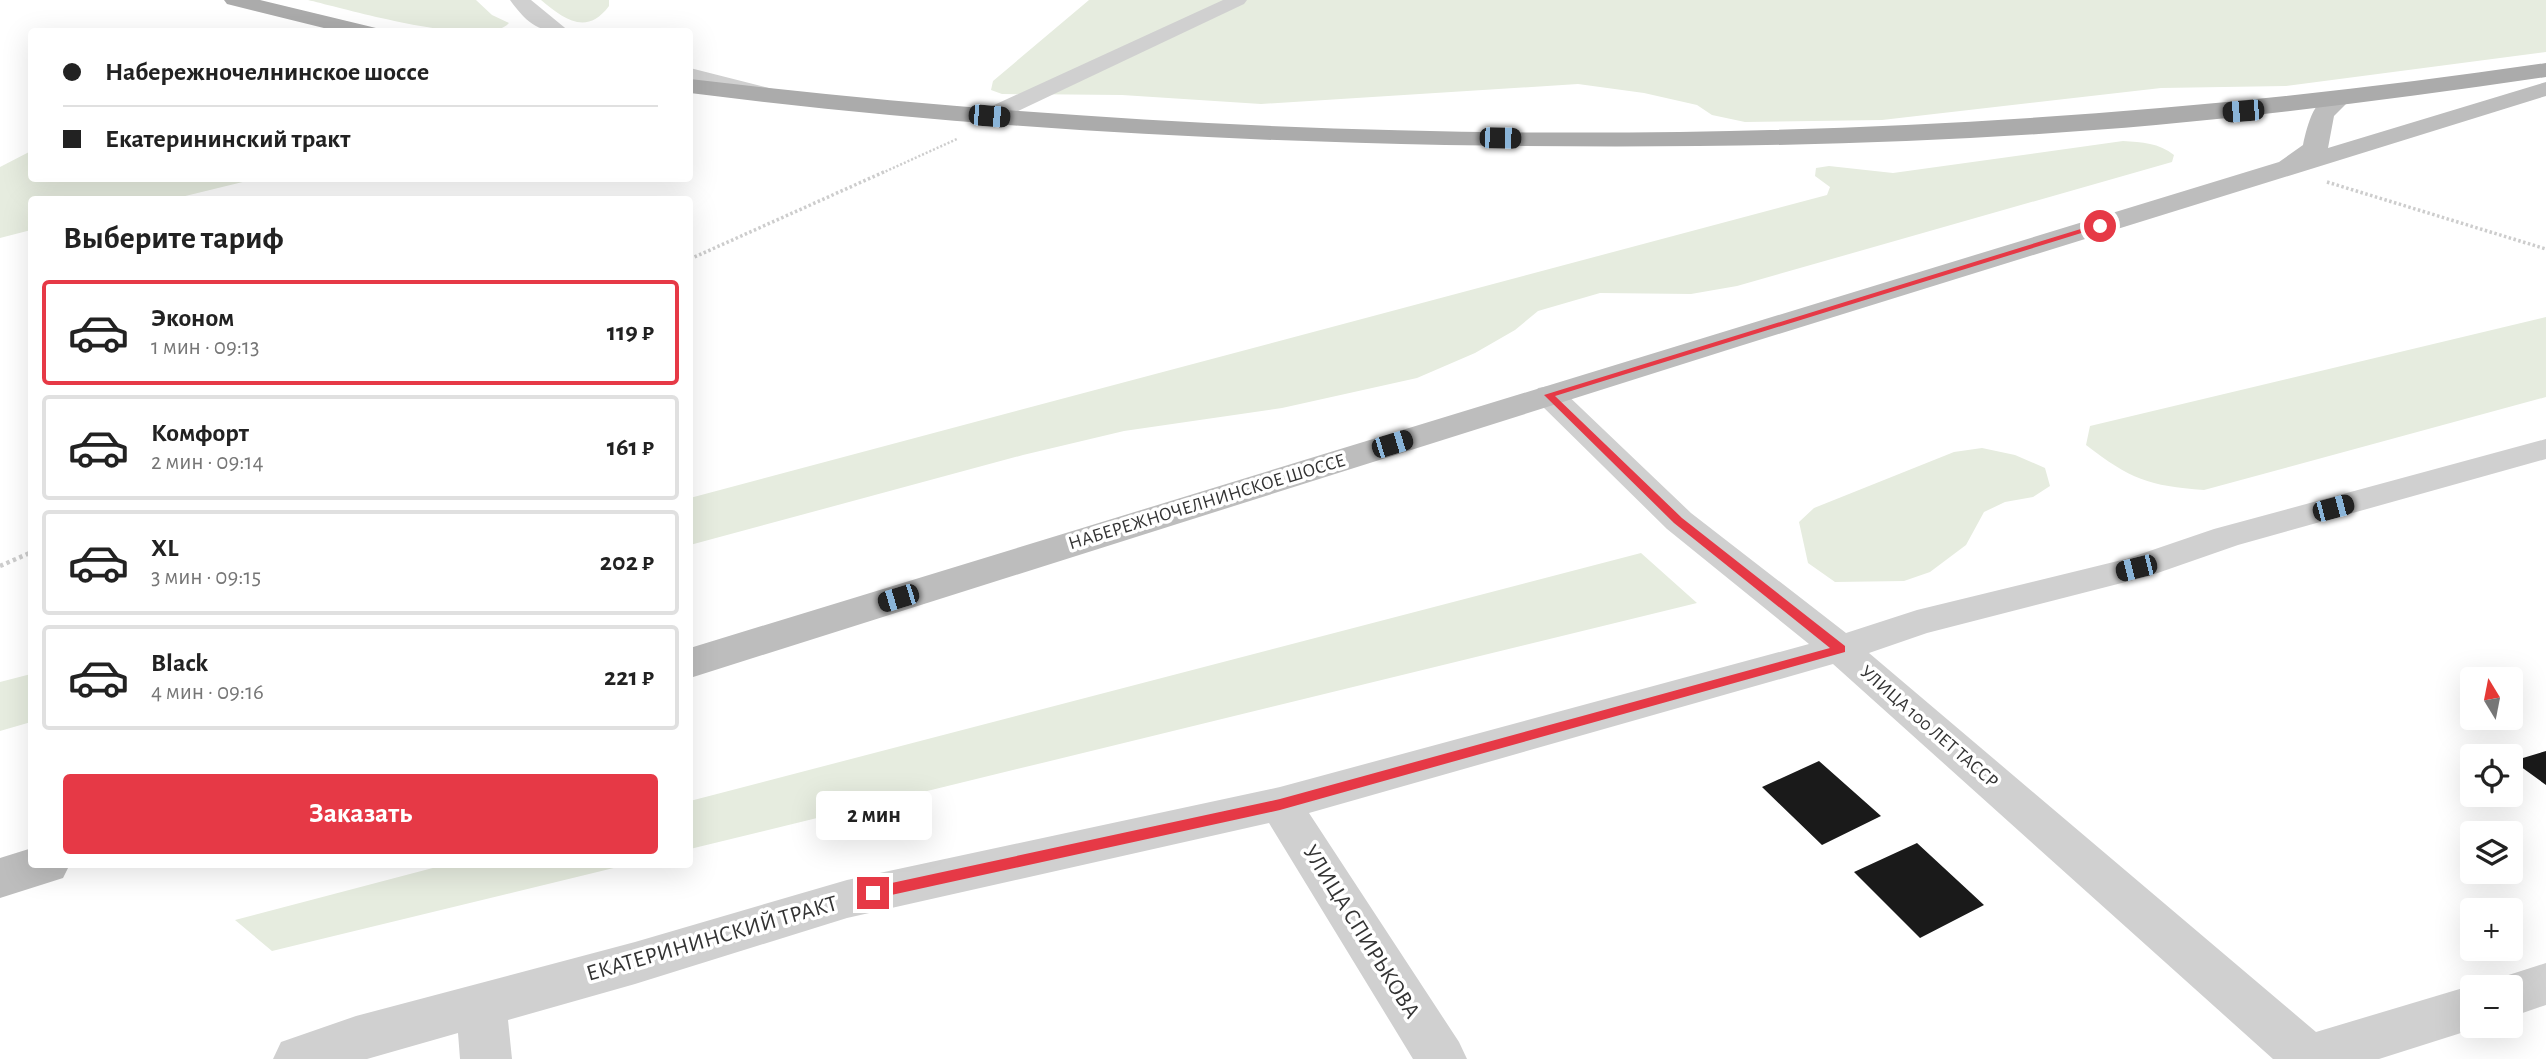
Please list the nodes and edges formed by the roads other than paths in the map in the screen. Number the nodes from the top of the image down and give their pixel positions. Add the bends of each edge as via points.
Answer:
1 (234, 0) edge
2 (520, 0) edge
3 (1238, 0) edge
4 (352, 28) edge
5 (554, 28) edge
6 (2546, 70) edge
7 (693, 76) edge
8 (693, 86) edge
9 (2546, 89) edge
10 (781, 98) junction
11 (2339, 100) junction
12 (989, 116) junction
13 (2286, 169) junction
14 (1549, 395) junction
15 (2546, 449) edge
16 (1840, 649) junction
17 (693, 662) edge
18 (1280, 804) junction
19 (31, 868) edge
20 (0, 878) edge
21 (2546, 984) edge
22 (2523, 991) edge
23 (481, 1004) junction
24 (2460, 1011) edge
25 (299, 1059) edge
26 (486, 1059) edge
27 (1441, 1059) edge
28 (2310, 1059) edge

1 - 4 main road
2 - 5 street
3 - 12 street
6 - 11 main road
7 - 10 street
8 - 10 main road
9 - 13 main road, НАБЕРЕЖНОЧЕЛНИНСКОЕ ШОССЕ
10 - 12 main road
11 - 12 main road via 2068,126 1877,135 1605,139 1369,136 1071,124
11 - 13 main road via 2322,114 2315,148
13 - 14 main road, НАБЕРЕЖНОЧЕЛНИНСКОЕ ШОССЕ
14 - 16 street, УЛИЦА 100 ЛЕТ ТАССР via 1678,521
14 - 17 main road, НАБЕРЕЖНОЧЕЛНИНСКОЕ ШОССЕ
15 - 16 street, ЕКАТЕРИНИНСКИЙ ТРАКТ via 2226,537 2136,568 1917,623
16 - 18 street, ЕКАТЕРИНИНСКИЙ ТРАКТ
16 - 28 street, УЛИЦА 100 ЛЕТ ТАССР
18 - 23 street, ЕКАТЕРИНИНСКИЙ ТРАКТ via 847,899
18 - 27 street, УЛИЦА СПИРЬКОВА
19 - 20 main road
21 - 22 street
23 - 25 street, ЕКАТЕРИНИНСКИЙ ТРАКТ
23 - 26 street
24 - 28 street

